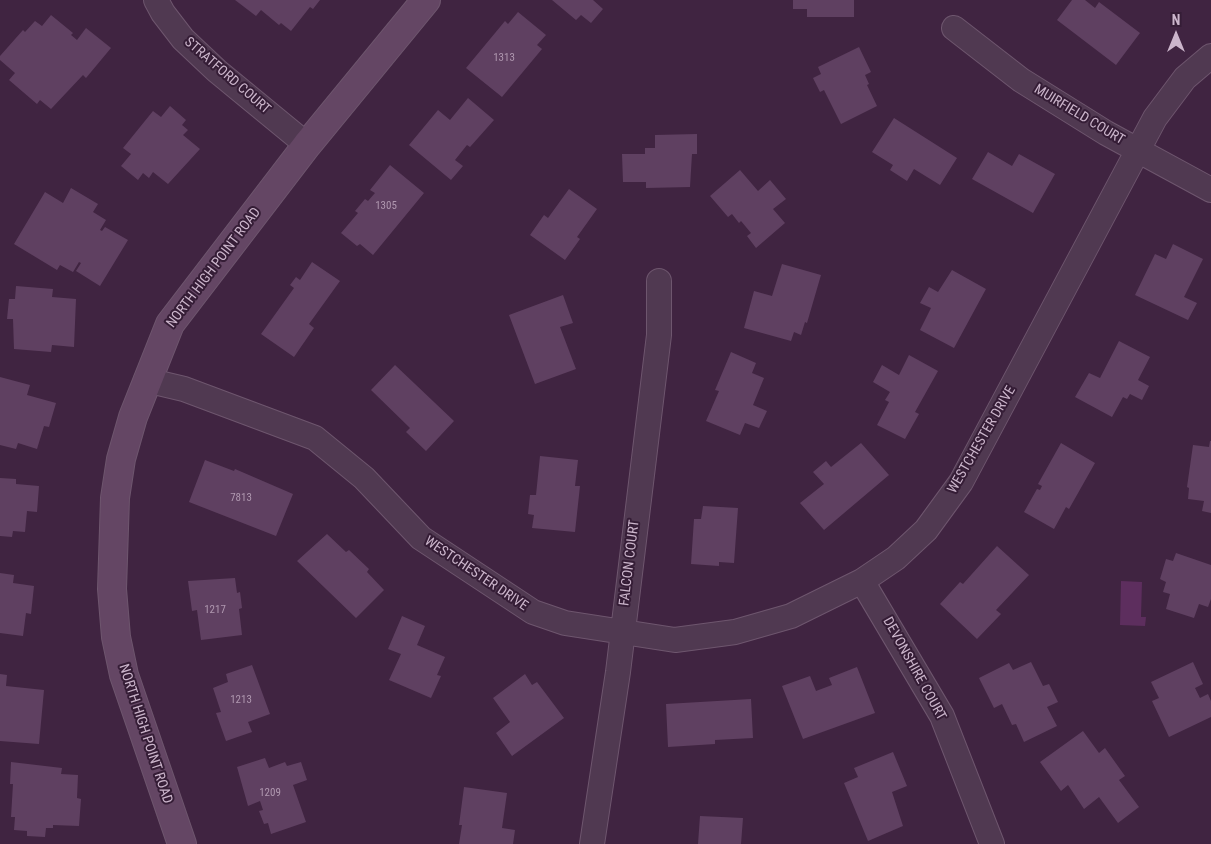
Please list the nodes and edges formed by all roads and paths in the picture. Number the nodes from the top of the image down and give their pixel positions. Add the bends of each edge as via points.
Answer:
1 (156, 0) edge
2 (426, 0) edge
3 (954, 28) dead end
4 (1211, 56) edge
5 (308, 145) junction
6 (1138, 151) junction
7 (1211, 190) edge
8 (659, 281) dead end
9 (146, 380) junction
10 (862, 581) junction
11 (622, 634) junction
12 (182, 844) edge
13 (592, 844) edge
14 (992, 844) edge

1 - 5 street, STRATFORD COURT via 183,39
2 - 5 street, NORTH HIGH POINT ROAD
3 - 6 street, MUIRFIELD COURT via 1021,80
4 - 6 street, WESTCHESTER DRIVE via 1179,86 1155,118
5 - 9 street, NORTH HIGH POINT ROAD via 170,324
6 - 7 street, MUIRFIELD COURT
6 - 10 street, WESTCHESTER DRIVE via 961,482 926,530 896,558
8 - 11 street, FALCON COURT via 659,335
9 - 11 street, WESTCHESTER DRIVE via 184,389 315,438 364,478 422,538 533,612 565,623
9 - 12 street, NORTH HIGH POINT ROAD via 121,459 115,498 112,589 116,637 124,675
10 - 11 street, WESTCHESTER DRIVE via 792,616 735,632 674,640
10 - 14 street, DEVONSHIRE COURT via 942,716
11 - 13 street, FALCON COURT

